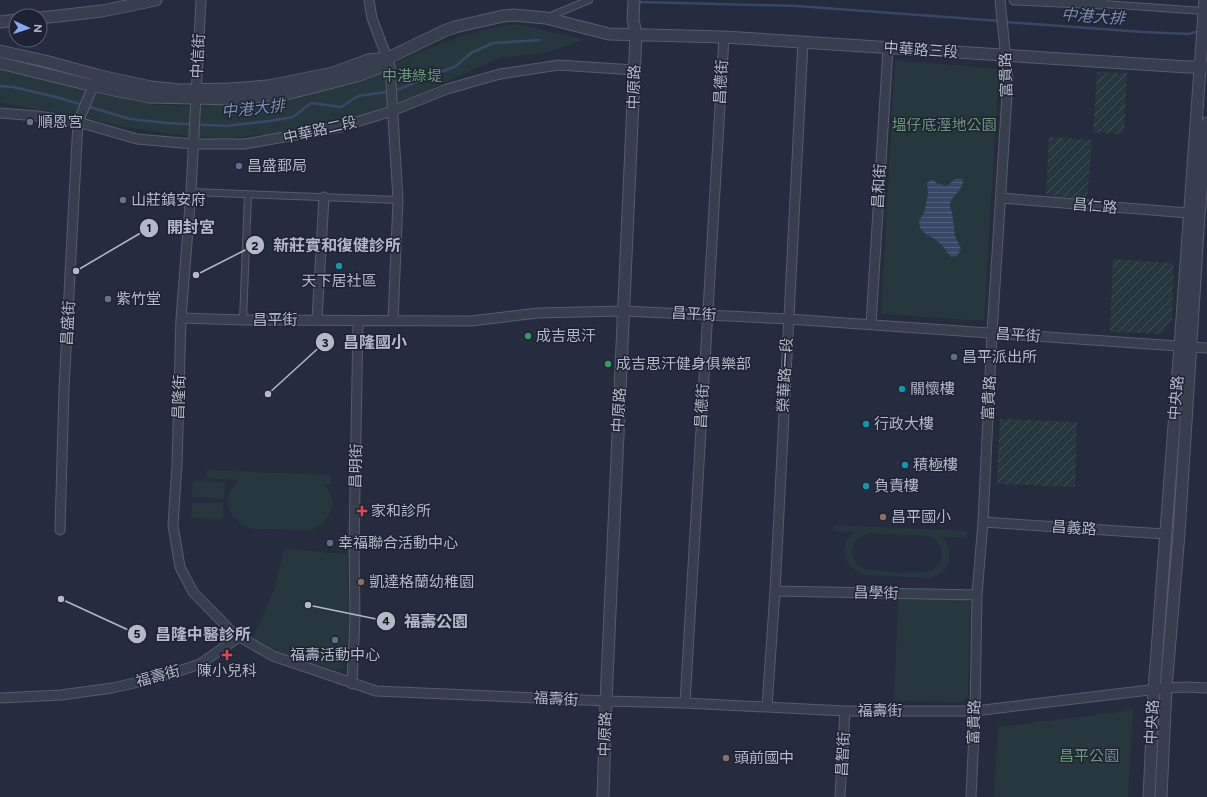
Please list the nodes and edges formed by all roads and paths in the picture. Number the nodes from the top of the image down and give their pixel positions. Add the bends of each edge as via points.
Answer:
1 (156, 0) edge
2 (201, 0) edge
3 (369, 0) edge
4 (589, 0) edge
5 (634, 0) edge
6 (1000, 0) edge
7 (1014, 0) edge
8 (1205, 0) edge
9 (1103, 2) edge
10 (1204, 13) junction
11 (48, 17) edge
12 (546, 18) junction
13 (636, 35) junction
14 (724, 37) junction
15 (803, 42) junction
16 (888, 48) junction
17 (0, 51) edge
18 (1006, 56) junction
19 (389, 62) junction
20 (0, 63) edge
21 (1203, 67) edge
22 (634, 70) junction
23 (95, 84) junction
24 (196, 94) junction
25 (392, 107) junction
26 (0, 113) edge
27 (79, 119) junction
28 (1207, 123) edge
29 (194, 134) joint
30 (193, 144) junction
31 (191, 192) junction
32 (248, 195) junction
33 (324, 197) junction
34 (1001, 198) junction
35 (398, 200) junction
36 (1189, 213) junction
37 (624, 311) junction
38 (707, 315) junction
39 (181, 318) junction
40 (788, 319) junction
41 (243, 320) junction
42 (317, 320) junction
43 (358, 321) junction
44 (393, 321) junction
45 (871, 324) junction
46 (992, 333) junction
47 (1186, 346) junction
48 (1207, 348) edge
49 (983, 522) junction
50 (60, 530) dead end
51 (1165, 534) junction
52 (775, 591) junction
53 (977, 594) junction
54 (239, 637) junction
55 (352, 684) junction
56 (1166, 688) junction
57 (1207, 688) edge
58 (1154, 690) junction
59 (0, 698) edge
60 (606, 701) junction
61 (685, 703) junction
62 (767, 707) junction
63 (845, 711) junction
64 (975, 711) junction
65 (604, 797) edge
66 (840, 797) edge
67 (971, 797) edge
68 (1148, 797) edge
69 (1161, 797) edge

1 - 11 street via 102,11
2 - 24 street, 中信街
3 - 19 street via 372,18
4 - 12 street
5 - 13 street, 中原路 via 633,19
6 - 18 street, 富貴路
7 - 9 street
8 - 10 street, 中央路
9 - 10 street
10 - 21 street, 中央路
12 - 13 street via 609,34
12 - 19 street via 503,16 455,27
13 - 14 street, 中華路三段
13 - 22 street, 中原路
14 - 15 street, 中華路三段
14 - 38 street, 昌德街
15 - 16 street, 中華路三段
15 - 40 street, 榮華路一段
16 - 18 street, 中華路三段
16 - 45 street, 昌和街
17 - 23 street via 45,61
18 - 21 street, 中華路三段
18 - 34 street, 富貴路 via 1008,80
19 - 24 street via 368,60 333,73 268,86
19 - 25 street
20 - 23 street
21 - 36 street, 中央路
22 - 25 street, 中華路二段 via 559,65 528,69 447,88
22 - 37 street, 中原路
23 - 24 street via 151,87
23 - 27 street, 昌盛街
24 - 29 street, 中信街
25 - 30 street, 中華路二段 via 340,127 293,137 245,144
25 - 35 street
26 - 27 street, 中華路二段
27 - 30 street, 中華路二段 via 137,139
27 - 50 street, 昌盛街 via 64,390
28 - 47 street, 中央路
29 - 30 street, 昌隆街
30 - 31 street, 昌隆街
31 - 32 street
31 - 39 street, 昌隆街
32 - 33 street
32 - 41 street
33 - 35 street
33 - 42 street
34 - 36 street, 昌仁路
34 - 46 street, 富貴路
35 - 44 street
36 - 47 street, 中央路
37 - 38 street, 昌平街
37 - 44 street, 昌平街 via 538,313 471,321
37 - 60 street, 中原路
38 - 40 street, 昌平街
38 - 61 street, 昌德街
39 - 41 street, 昌平街
39 - 54 street, 昌隆街 via 173,525 180,567 193,592
40 - 45 street, 昌平街
40 - 52 street, 榮華路一段
41 - 42 street, 昌平街
42 - 43 street, 昌平街
43 - 44 street, 昌平街
43 - 55 street, 昌明街 via 354,545 356,616
45 - 46 street, 昌平街
46 - 47 street, 昌平街
46 - 49 street, 富貴路
47 - 48 street, 昌平街
47 - 51 street, 中央路
47 - 56 street, 中央路
49 - 51 street, 昌義路
49 - 53 street, 富貴路
51 - 58 street, 中央路
52 - 53 street, 昌學街
52 - 62 street, 榮華路一段
53 - 64 street, 富貴路
54 - 55 street, 福壽街 via 273,656
54 - 59 street, 福壽街 via 200,664 139,682 61,695
55 - 60 street, 福壽街 via 376,691
56 - 57 street, 福壽街
56 - 58 street, 福壽街
56 - 69 street, 中央路
58 - 64 street, 福壽街
58 - 68 street, 中央路
60 - 61 street, 福壽街
60 - 65 street, 中原路
61 - 62 street, 福壽街
62 - 63 street, 福壽街
63 - 64 street, 福壽街
63 - 66 street, 昌智街
64 - 67 street, 富貴路

